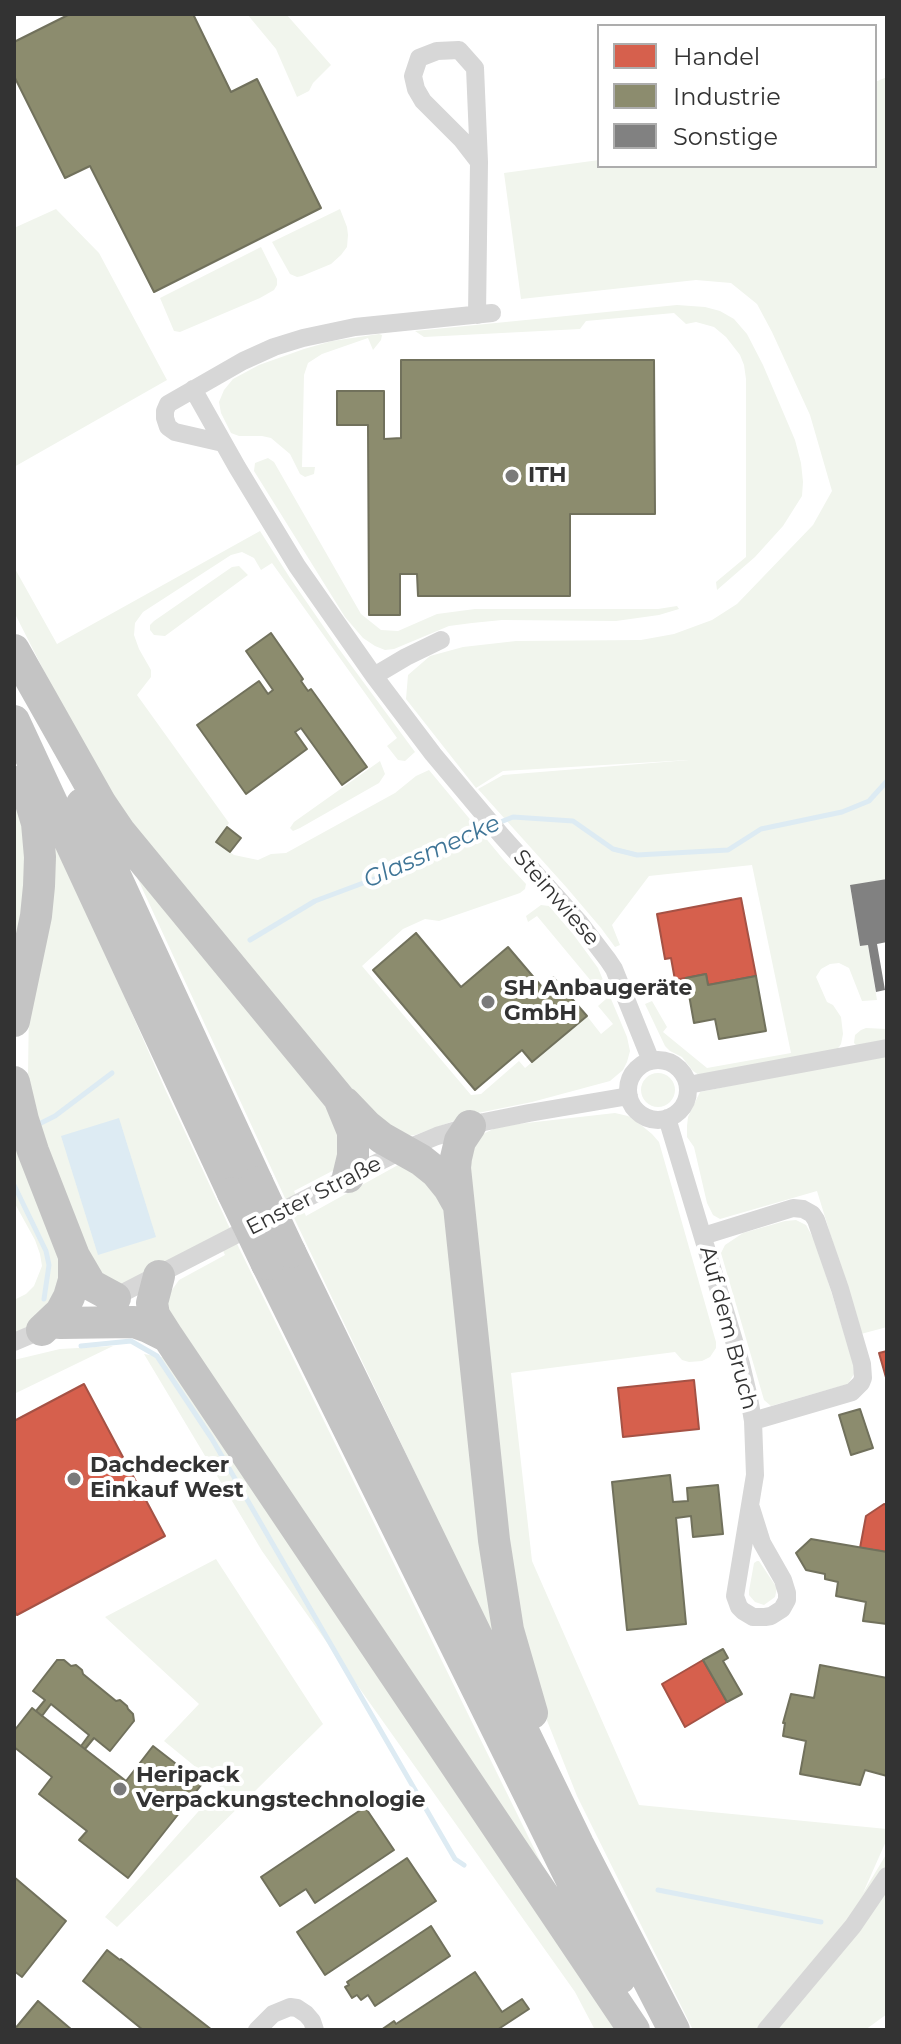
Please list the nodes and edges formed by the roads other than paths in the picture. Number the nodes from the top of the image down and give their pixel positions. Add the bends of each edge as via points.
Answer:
1 (479, 162) junction
2 (193, 389) junction
3 (223, 443) junction
4 (441, 640) dead end
5 (14, 650) edge
6 (14, 657) edge
7 (374, 676) junction
8 (14, 721) edge
9 (14, 750) edge
10 (14, 1021) edge
11 (887, 1048) edge
12 (651, 1061) junction
13 (14, 1082) edge
14 (688, 1085) junction
15 (629, 1096) junction
16 (339, 1098) junction
17 (667, 1118) junction
18 (470, 1126) junction
19 (403, 1150) junction
20 (348, 1177) junction
21 (245, 1187) junction
22 (459, 1207) junction
23 (703, 1236) junction
24 (74, 1256) junction
25 (278, 1258) junction
26 (159, 1276) junction
27 (115, 1298) junction
28 (39, 1332) edge
29 (168, 1337) junction
30 (753, 1421) junction
31 (751, 1508) junction
32 (578, 1844) junction
33 (887, 1876) edge
34 (257, 2030) edge
35 (315, 2030) edge
36 (634, 2030) edge
37 (646, 2030) edge
38 (674, 2030) edge
39 (766, 2030) edge

1 - 1 street via 475,68 459,50 419,58 413,76 416,89
1 - 2 street via 485,314 355,327 303,338 243,361
2 - 3 street, Steinwiese
2 - 3 street via 168,404 168,427
3 - 7 street, Steinwiese via 297,566
4 - 7 street
5 - 16 highway via 120,832
6 - 21 highway
7 - 12 street, Steinwiese via 433,754 608,960
8 - 21 highway
9 - 10 highway via 33,807 40,857 36,916
11 - 14 street
12 - 14 street via 676,1065
12 - 15 street via 631,1076
13 - 24 highway via 33,1151
14 - 17 street via 682,1108
15 - 17 street via 648,1118
15 - 18 street, Enster Straße
16 - 19 highway via 367,1126
16 - 20 highway via 353,1132
17 - 23 street, Auf dem Bruch
18 - 19 street, Enster Straße
18 - 22 highway via 456,1158
19 - 20 street, Enster Straße
19 - 22 highway via 443,1179
20 - 26 street, Enster Straße
21 - 25 highway, bridge
22 - 32 highway via 501,1593 525,1692
23 - 30 street, Auf dem Bruch
23 - 30 street, Auf dem Bruch via 793,1208 812,1214 862,1364 863,1378 852,1392
24 - 27 highway via 91,1285
24 - 28 highway via 66,1304
25 - 32 highway
25 - 37 highway
26 - 27 street, Enster Straße
26 - 29 highway via 152,1303
27 - 28 street, Enster Straße
28 - 29 highway via 134,1322
29 - 36 highway
30 - 31 street, Auf dem Bruch
31 - 31 street, Auf dem Bruch via 735,1596 743,1611 765,1617 782,1609 787,1593
32 - 38 highway
33 - 39 street via 853,1926
34 - 35 street via 290,2007 306,2014

